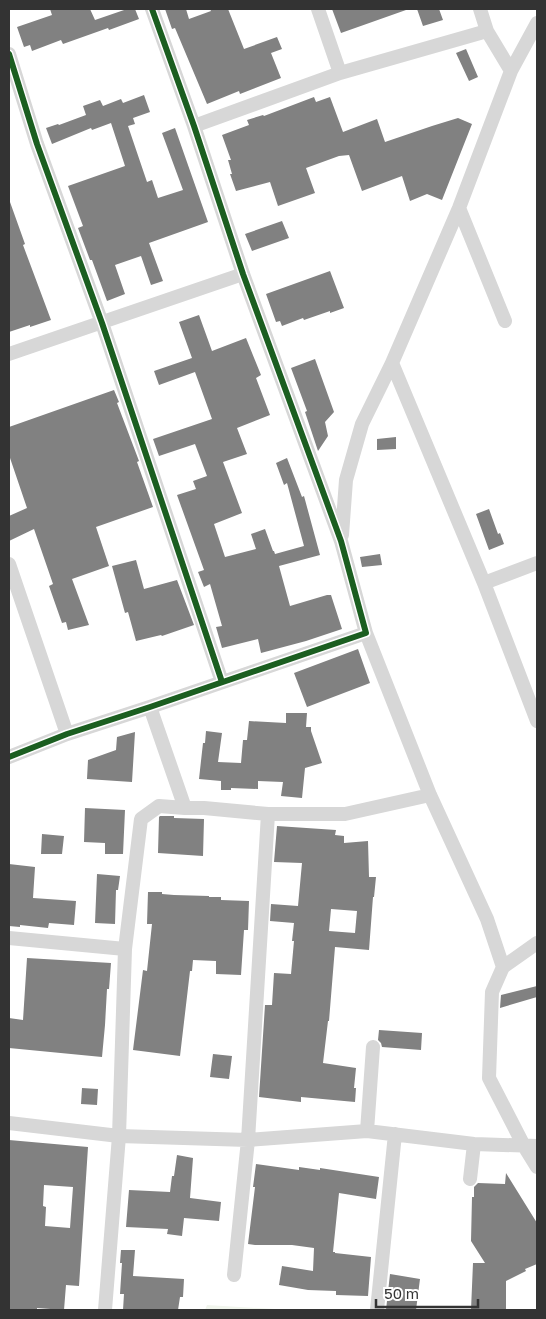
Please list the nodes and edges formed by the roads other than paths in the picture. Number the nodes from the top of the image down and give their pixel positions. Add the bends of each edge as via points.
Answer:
1 (152, 9) edge
2 (318, 9) edge
3 (480, 9) edge
4 (537, 22) edge
5 (487, 31) junction
6 (9, 54) edge
7 (511, 71) junction
8 (340, 73) junction
9 (194, 126) junction
10 (459, 208) junction
11 (243, 274) junction
12 (505, 321) dead end
13 (102, 323) junction
14 (9, 354) edge
15 (392, 363) junction
16 (342, 541) junction
17 (537, 563) edge
18 (9, 564) edge
19 (484, 583) junction
20 (366, 633) junction
21 (222, 682) junction
22 (150, 707) junction
23 (537, 721) edge
24 (67, 734) junction
25 (9, 757) edge
26 (430, 795) junction
27 (185, 808) junction
28 (268, 814) junction
29 (9, 938) edge
30 (537, 944) edge
31 (126, 949) junction
32 (504, 967) junction
33 (373, 1047) dead end
34 (9, 1123) edge
35 (367, 1131) junction
36 (395, 1134) junction
37 (119, 1136) junction
38 (248, 1140) junction
39 (474, 1144) junction
40 (530, 1146) edge
41 (537, 1167) edge
42 (470, 1180) dead end
43 (234, 1275) dead end
44 (105, 1310) edge
45 (377, 1310) edge

1 - 9 street
2 - 8 street
3 - 5 street
4 - 7 street
5 - 7 street
5 - 8 street
6 - 13 street via 37,144
7 - 10 street
8 - 9 street
9 - 11 street
10 - 12 street
10 - 15 street
11 - 13 street
11 - 16 street
13 - 14 street
13 - 21 street
15 - 16 street via 362,424 346,480
15 - 19 street
16 - 20 street
17 - 19 street
18 - 24 street
19 - 23 street
20 - 21 street
20 - 26 street
21 - 22 street
22 - 24 street
22 - 27 street
24 - 25 street
26 - 28 street via 345,814
26 - 32 street via 487,918
27 - 28 street
27 - 31 street via 159,806 141,819
28 - 38 street
29 - 31 street
30 - 32 street
31 - 37 street
32 - 40 street via 492,992 490,1078
33 - 35 street
34 - 37 street
35 - 36 street
35 - 38 street
36 - 39 street
36 - 45 street
37 - 38 street
37 - 44 street
38 - 43 street
39 - 40 street
39 - 42 street
40 - 41 street

